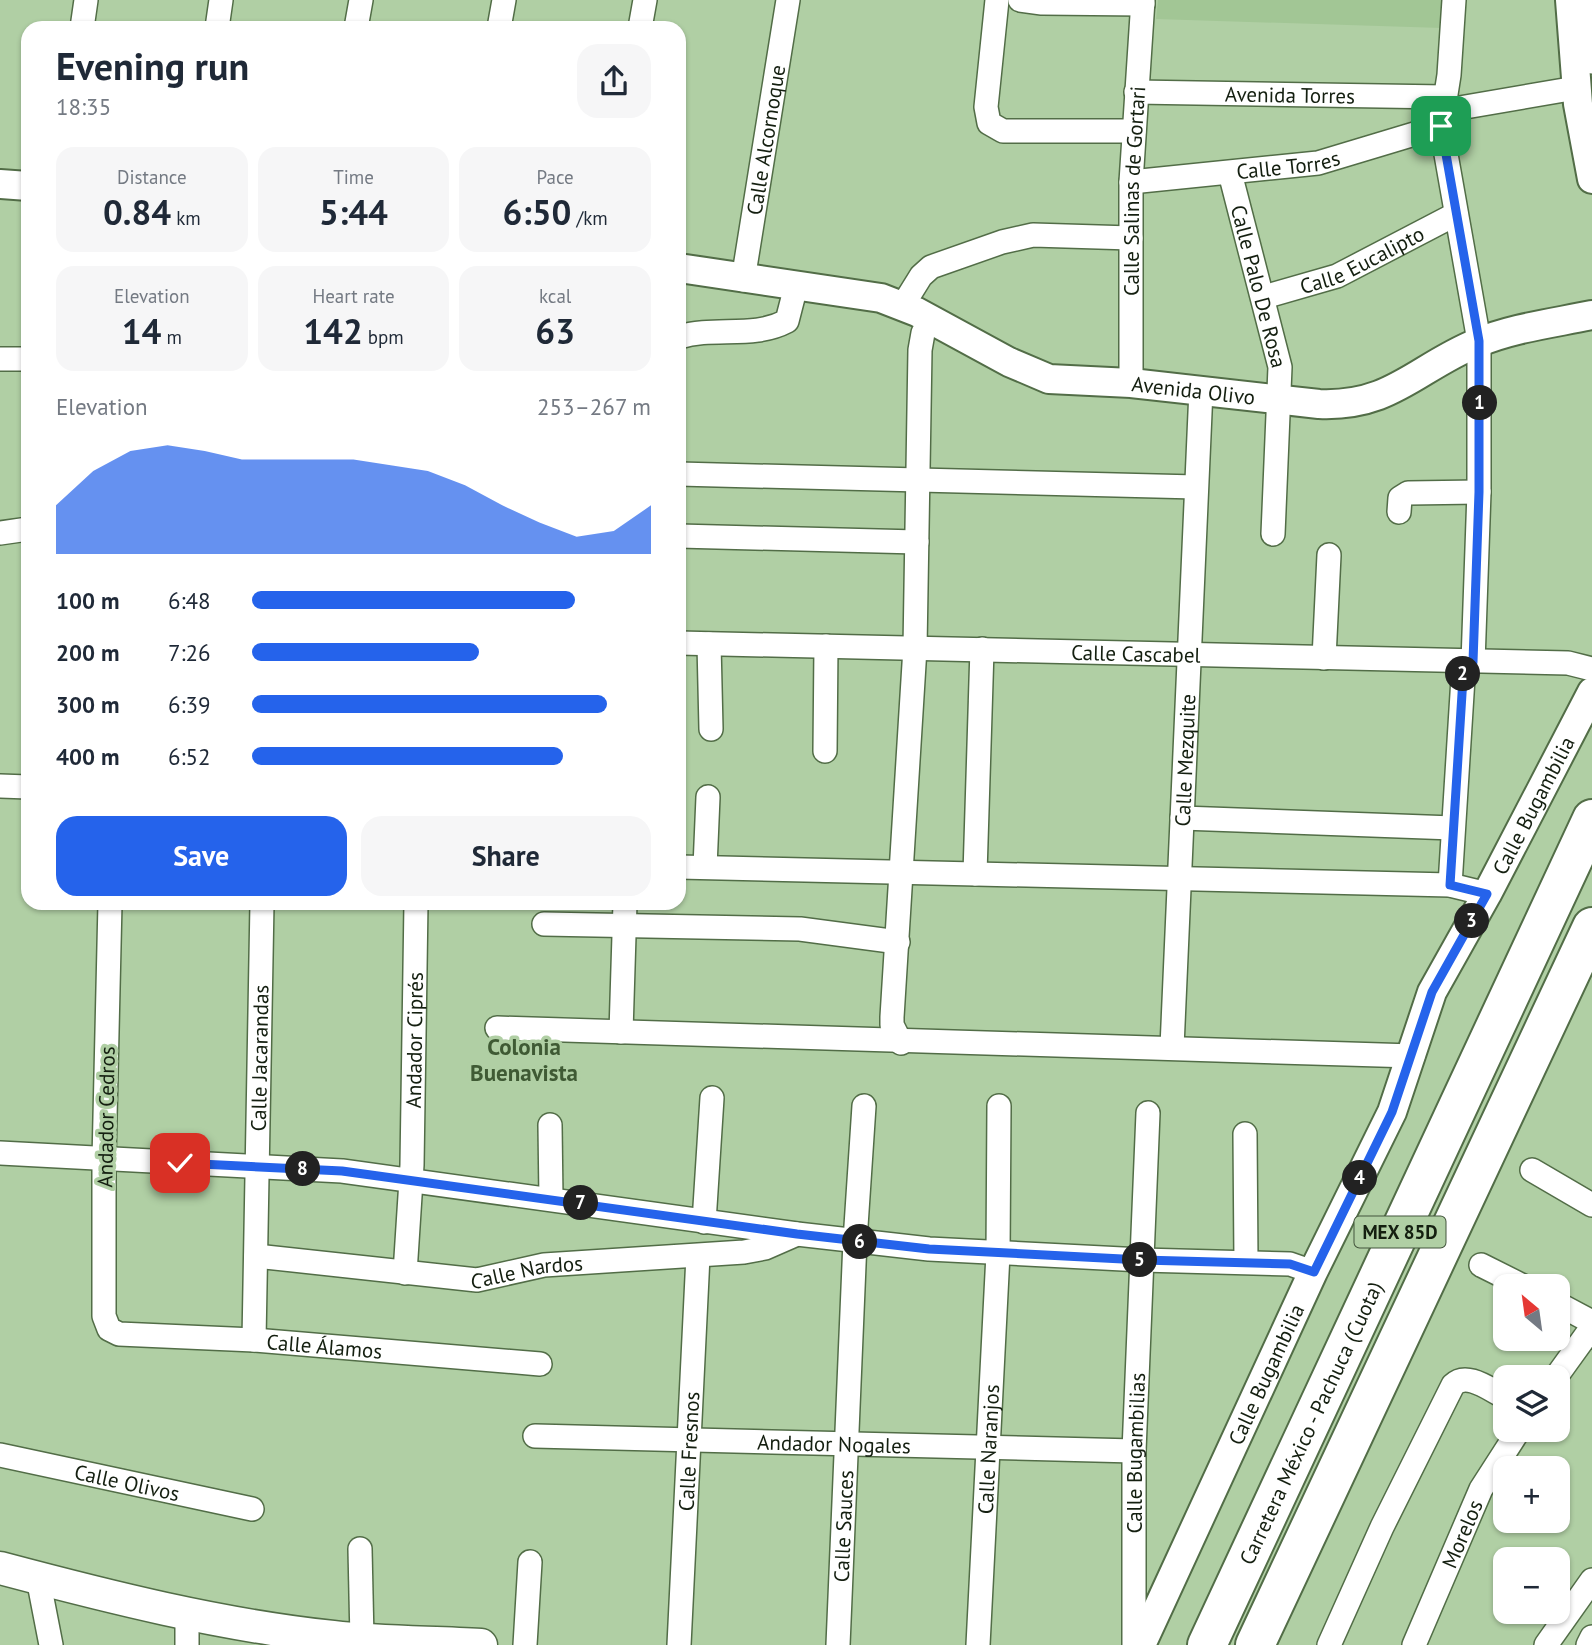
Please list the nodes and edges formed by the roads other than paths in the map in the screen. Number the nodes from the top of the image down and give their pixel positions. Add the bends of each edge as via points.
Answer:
1 (86, 0) edge
2 (221, 0) edge
3 (360, 0) edge
4 (504, 0) edge
5 (645, 0) edge
6 (788, 0) edge
7 (998, 0) edge
8 (1020, 0) edge
9 (1454, 0) edge
10 (1570, 0) edge
11 (1585, 0) edge
12 (1143, 2) edge
13 (83, 21) edge
14 (218, 21) edge
15 (357, 21) edge
16 (500, 21) edge
17 (641, 21) edge
18 (1592, 62) edge
19 (1576, 88) junction
20 (1136, 92) junction
21 (1443, 111) junction
22 (1134, 131) junction
23 (1230, 173) junction
24 (1592, 179) edge
25 (1131, 182) junction
26 (0, 184) edge
27 (21, 186) edge
28 (1456, 214) junction
29 (1131, 238) junction
30 (686, 269) edge
31 (743, 280) junction
32 (796, 286) junction
33 (1264, 298) junction
34 (903, 306) junction
35 (1592, 315) edge
36 (930, 320) junction
37 (686, 337) edge
38 (1479, 341) junction
39 (0, 359) edge
40 (21, 359) edge
41 (1131, 383) junction
42 (1201, 390) junction
43 (1279, 400) junction
44 (686, 474) edge
45 (919, 481) junction
46 (1196, 487) junction
47 (1479, 492) junction
48 (1399, 512) dead end
49 (21, 530) edge
50 (0, 533) edge
51 (1273, 534) dead end
52 (686, 537) edge
53 (917, 541) junction
54 (1329, 555) dead end
55 (686, 643) edge
56 (709, 644) junction
57 (826, 646) junction
58 (915, 648) junction
59 (982, 649) junction
60 (1189, 655) junction
61 (1324, 658) junction
62 (1469, 662) junction
63 (1592, 669) edge
64 (1592, 692) edge
65 (711, 729) dead end
66 (825, 751) dead end
67 (0, 786) edge
68 (21, 787) edge
69 (708, 797) dead end
70 (1181, 818) junction
71 (1592, 819) edge
72 (1453, 828) junction
73 (686, 867) edge
74 (705, 867) junction
75 (903, 872) junction
76 (975, 874) junction
77 (1179, 879) junction
78 (1450, 885) junction
79 (1487, 894) junction
80 (110, 910) edge
81 (262, 910) edge
82 (416, 910) edge
83 (624, 914) edge
84 (544, 924) dead end
85 (1592, 927) edge
86 (898, 942) junction
87 (497, 1028) dead end
88 (621, 1032) junction
89 (901, 1042) junction
90 (1172, 1047) junction
91 (1413, 1056) junction
92 (712, 1098) dead end
93 (864, 1106) dead end
94 (999, 1106) dead end
95 (1148, 1113) dead end
96 (550, 1125) dead end
97 (1245, 1134) dead end
98 (0, 1153) edge
99 (104, 1160) junction
100 (256, 1166) junction
101 (1532, 1170) dead end
102 (411, 1179) junction
103 (551, 1199) junction
104 (1592, 1205) edge
105 (704, 1222) junction
106 (797, 1234) junction
107 (855, 1241) junction
108 (998, 1254) junction
109 (256, 1256) junction
110 (698, 1256) junction
111 (1142, 1260) junction
112 (1246, 1262) junction
113 (1482, 1265) dead end
114 (1314, 1272) junction
115 (405, 1273) junction
116 (1500, 1274) edge
117 (1570, 1311) edge
118 (1592, 1324) edge
119 (109, 1329) joint
120 (254, 1340) junction
121 (540, 1364) dead end
122 (1564, 1365) edge
123 (1493, 1391) edge
124 (535, 1436) dead end
125 (688, 1442) junction
126 (1511, 1442) edge
127 (845, 1445) junction
128 (988, 1449) junction
129 (1135, 1451) junction
130 (0, 1455) edge
131 (252, 1509) dead end
132 (359, 1549) dead end
133 (530, 1562) dead end
134 (0, 1568) edge
135 (38, 1578) junction
136 (1592, 1580) edge
137 (187, 1614) junction
138 (1592, 1637) edge
139 (342, 1641) edge
140 (51, 1645) edge
141 (187, 1645) edge
142 (468, 1645) edge
143 (481, 1645) edge
144 (525, 1645) edge
145 (679, 1645) edge
146 (838, 1645) edge
147 (978, 1645) edge
148 (1134, 1645) edge
149 (1141, 1645) edge
150 (1207, 1645) edge
151 (1255, 1645) edge
152 (1329, 1645) edge
153 (1414, 1645) edge
154 (1546, 1645) edge
155 (1588, 1645) edge

1 - 13 street
2 - 14 street
3 - 15 street
4 - 16 street
5 - 17 street
6 - 31 street, Calle Alcornoque
7 - 22 street via 986,107 989,123 1003,131
8 - 12 street
9 - 21 street
10 - 19 street
11 - 18 street
12 - 20 street, Calle Salinas de Gortari
19 - 21 street, Calle Torres
19 - 24 street
20 - 21 street, Avenida Torres
20 - 22 street, Calle Salinas de Gortari
21 - 23 street, Calle Torres via 1333,160
21 - 28 street
22 - 25 street, Calle Salinas de Gortari
23 - 25 street, Calle Torres
23 - 33 street, Calle Palo De Rosa
25 - 29 street, Calle Salinas de Gortari
26 - 27 street
28 - 33 street, Calle Eucalipto via 1337,276
28 - 38 street
29 - 34 street via 1033,235 1002,242 931,268
29 - 41 street, Calle Salinas de Gortari
30 - 31 street, Avenida Olivo
31 - 32 street, Avenida Olivo
32 - 34 street, Avenida Olivo via 856,293
32 - 37 street via 787,321 775,327
33 - 43 street, Calle Palo De Rosa via 1280,367
34 - 36 street, Avenida Olivo
35 - 38 street, Avenida Olivo
36 - 41 street, Avenida Olivo via 1042,377
36 - 45 street via 920,351
38 - 43 street, Avenida Olivo via 1379,397 1344,405
38 - 47 street
39 - 40 street
41 - 42 street, Avenida Olivo
42 - 43 street, Avenida Olivo
42 - 46 street, Calle Mezquite
43 - 51 street, Calle Palo De Rosa
44 - 45 street
45 - 46 street
45 - 53 street
46 - 60 street, Calle Mezquite
47 - 48 street via 1408,493 1400,498
47 - 62 street
49 - 50 street
52 - 53 street
53 - 58 street
54 - 61 street
55 - 56 street, Calle Cascabel
56 - 57 street, Calle Cascabel
56 - 65 street
57 - 58 street, Calle Cascabel
57 - 66 street
58 - 59 street, Calle Cascabel
58 - 75 street
59 - 60 street, Calle Cascabel
59 - 76 street
60 - 61 street, Calle Cascabel
60 - 70 street, Calle Mezquite
61 - 62 street, Calle Cascabel
62 - 63 street, Calle Cascabel via 1568,663
62 - 72 street
64 - 79 street, Calle Bugambilia
67 - 68 street
69 - 74 street
70 - 72 street
70 - 77 street, Calle Mezquite
71 - 150 highway, Carretera México - Pachuca (Cuota) / MEX 85D
72 - 78 street
73 - 74 street
74 - 75 street
75 - 76 street
75 - 86 street
76 - 77 street
77 - 78 street
77 - 90 street, Calle Mezquite
78 - 79 street
79 - 91 street, Calle Bugambilia via 1432,992
80 - 99 street, Andador Cedros
81 - 100 street, Calle Jacarandas
82 - 102 street, Andador Ciprés
83 - 84 street
83 - 86 street
83 - 88 street
85 - 151 highway, Carretera México - Pachuca (Cuota) / MEX 85D
86 - 89 street via 892,1025
87 - 88 street
88 - 89 street
89 - 90 street
90 - 91 street
91 - 114 street, Calle Bugambilia via 1392,1112
92 - 105 street
93 - 107 street, Calle Sauces
94 - 108 street, Calle Naranjos
95 - 111 street, Calle Bugambilias
96 - 103 street
97 - 112 street
98 - 99 street
99 - 100 street
99 - 119 street, Andador Cedros via 104,1316
100 - 102 street
100 - 109 street, Calle Jacarandas
101 - 104 street
102 - 103 street
102 - 115 street, Andador Ciprés
103 - 105 street
105 - 106 street
106 - 107 street
106 - 110 street, Calle Nardos via 765,1248
107 - 108 street
107 - 127 street, Calle Sauces
108 - 111 street
108 - 128 street, Calle Naranjos
109 - 115 street, Calle Nardos
109 - 120 street, Calle Jacarandas
110 - 115 street, Calle Nardos via 544,1265 477,1280
110 - 125 street, Calle Fresnos
111 - 112 street
111 - 129 street, Calle Bugambilias
112 - 114 street via 1290,1264
113 - 116 street
114 - 149 street, Calle Bugambilia
117 - 118 street
118 - 122 street
119 - 120 street, Calle Álamos via 118,1334
120 - 121 street, Calle Álamos
123 - 152 street via 1468,1379 1453,1385
124 - 125 street, Andador Nogales
125 - 127 street, Andador Nogales
125 - 145 street, Calle Fresnos
126 - 153 street, Morelos via 1481,1489
127 - 128 street, Andador Nogales
127 - 146 street, Calle Sauces
128 - 129 street, Andador Nogales
128 - 147 street, Calle Naranjos
129 - 148 street, Calle Bugambilias
130 - 131 street, Calle Olivos
132 - 139 street
133 - 144 street
134 - 135 main road
135 - 137 main road
135 - 140 street
136 - 154 street
137 - 139 main road
137 - 141 street
138 - 155 street
139 - 142 main road
142 - 143 main road

